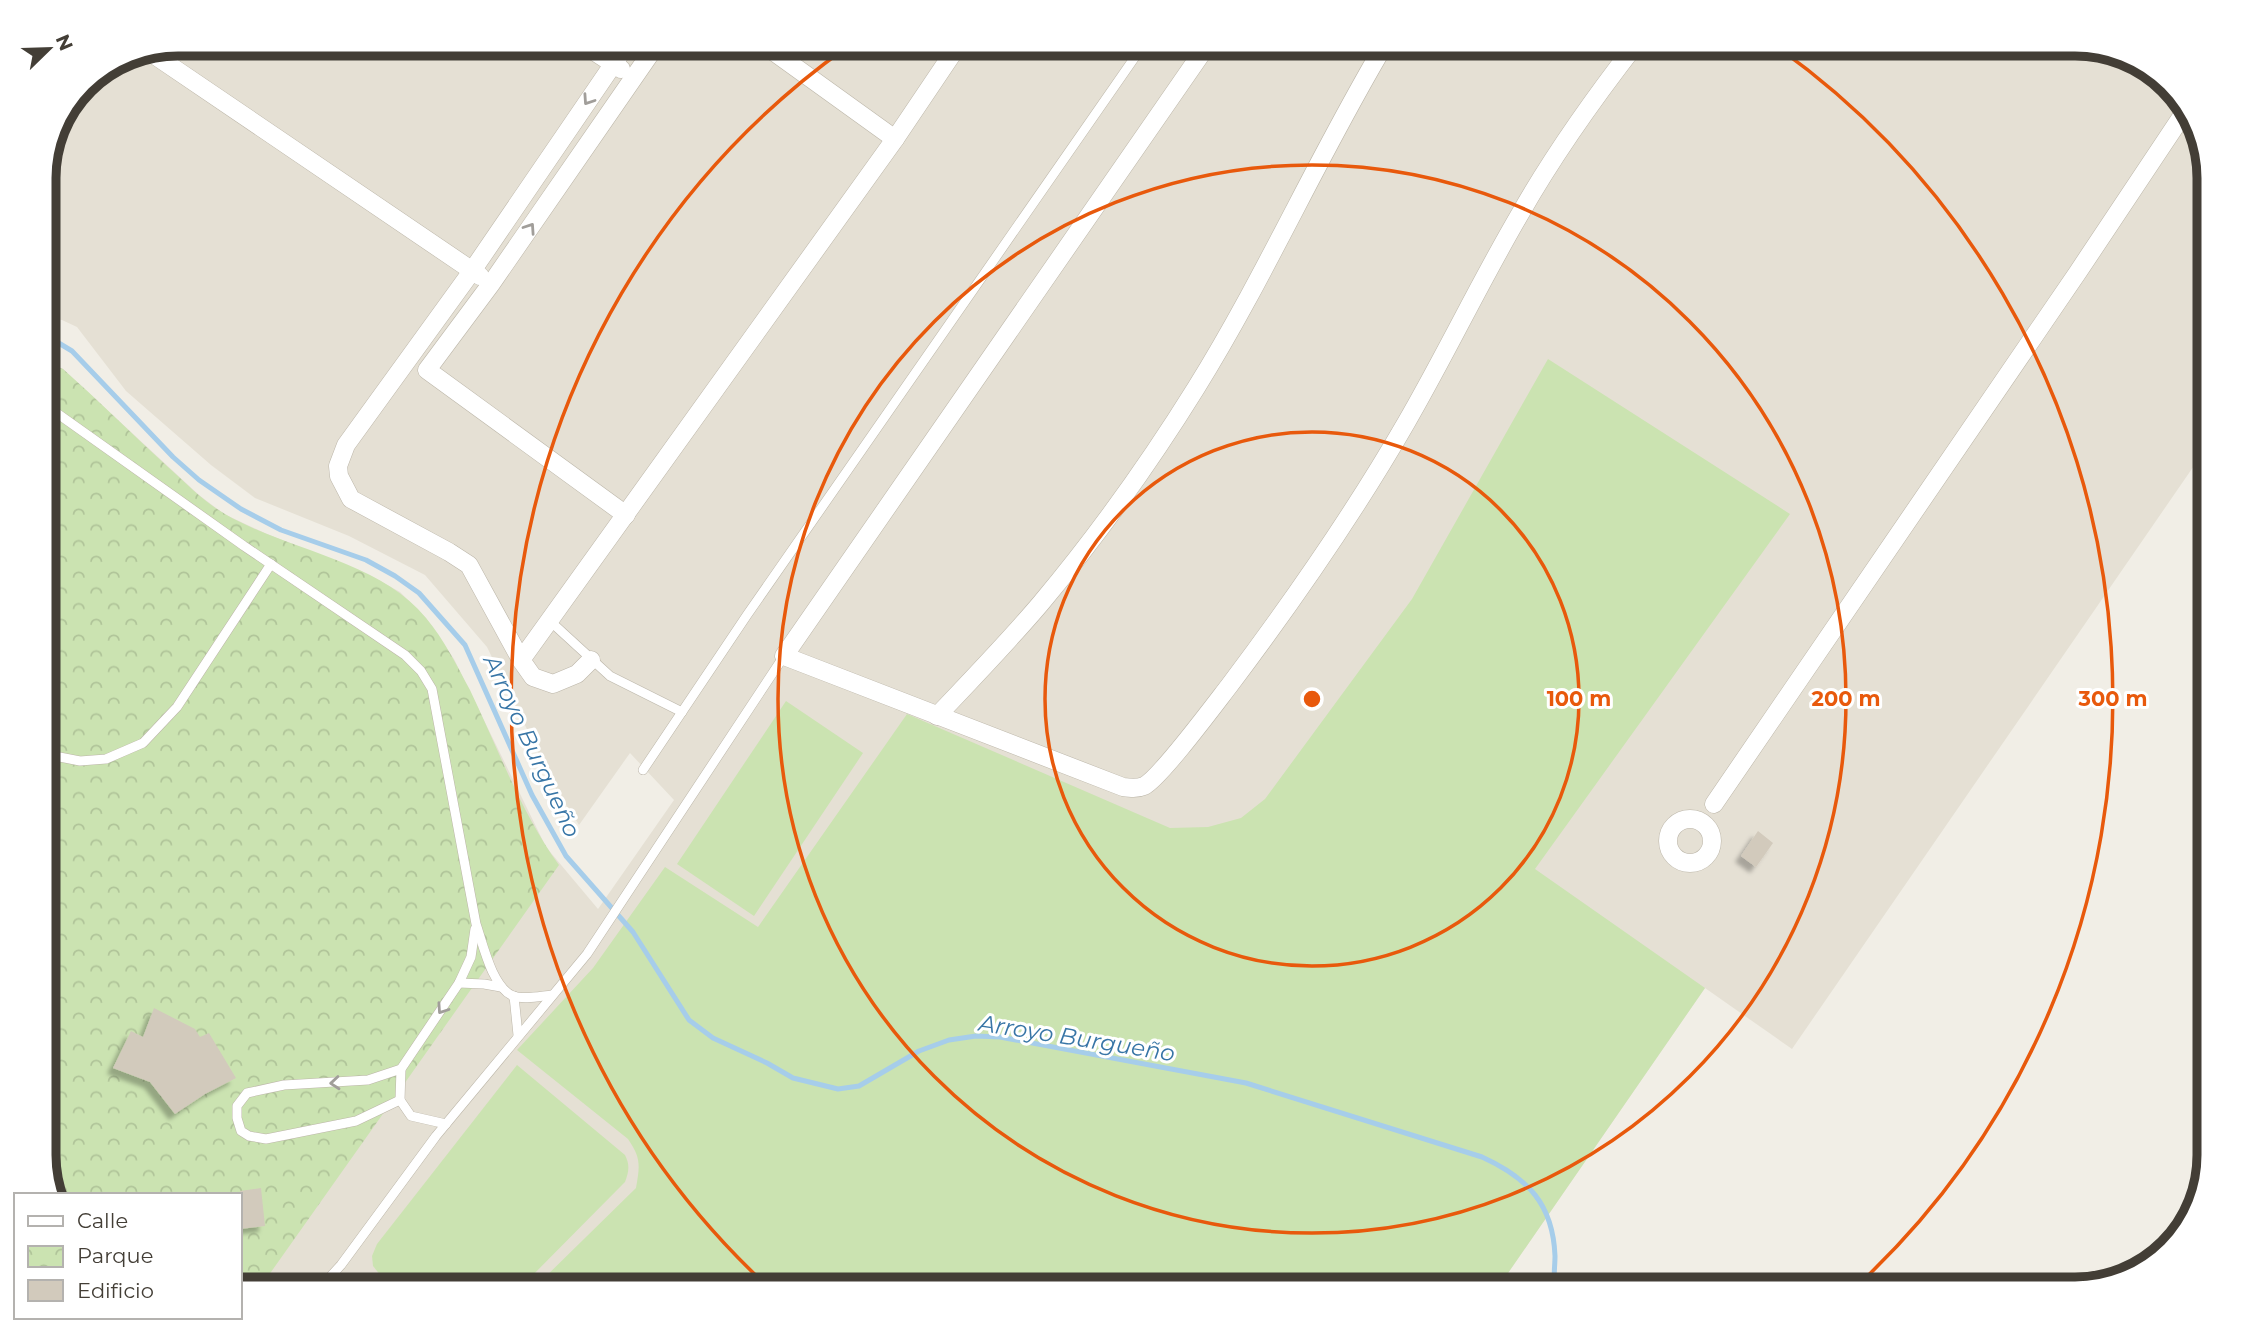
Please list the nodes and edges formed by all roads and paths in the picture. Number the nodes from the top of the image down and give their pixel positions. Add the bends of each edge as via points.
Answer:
1 (601, 56) edge
2 (619, 56) edge
3 (648, 56) edge
4 (780, 56) edge
5 (951, 56) edge
6 (1136, 56) edge
7 (1200, 56) edge
8 (1378, 56) edge
9 (1627, 56) edge
10 (158, 58) edge
11 (613, 64) junction
12 (633, 77) junction
13 (2180, 115) edge
14 (895, 139) junction
15 (472, 271) junction
16 (491, 284) junction
17 (56, 412) edge
18 (626, 515) junction
19 (271, 564) junction
20 (550, 621) junction
21 (784, 656) junction
22 (521, 660) junction
23 (591, 660) junction
24 (682, 712) junction
25 (937, 716) junction
26 (56, 756) edge
27 (643, 770) dead end
28 (1714, 804) junction
29 (1688, 820) junction
30 (1711, 834) junction
31 (476, 924) junction
32 (460, 983) junction
33 (501, 987) junction
34 (552, 995) junction
35 (514, 996) junction
36 (518, 1035) junction
37 (401, 1069) junction
38 (400, 1100) junction
39 (446, 1124) junction
40 (330, 1277) edge

1 - 11 street
2 - 11 street
3 - 12 street
4 - 14 street
5 - 14 street
6 - 24 lane
7 - 21 street
8 - 25 street via 1217,353 1175,420 1058,582
9 - 25 street via 1583,114 1520,213 1406,423 1342,529 1211,710 1157,775 1145,785 1123,787
10 - 15 street
11 - 12 street
11 -> 15 street
16 -> 12 street
13 - 28 street
14 - 18 street
15 - 16 street
15 - 22 street via 346,446 339,476 351,499 469,565
16 - 18 street via 427,370
17 - 19 lane
18 - 20 street
19 - 26 lane via 177,707 143,743 106,759
19 - 31 lane via 405,655 432,689
20 - 22 street
20 - 23 lane
21 - 25 street
21 - 34 lane via 587,954
22 - 23 street via 533,677 553,684 577,674
23 - 24 lane via 610,676
24 - 27 lane
28 - 29 street
28 - 30 street
29 - 30 street via 1702,823
29 - 30 street via 1675,825 1668,838 1676,857 1689,863 1702,859 1711,848
31 - 32 lane via 471,957
31 - 33 lane
32 - 33 lane
32 -> 37 lane
33 - 35 lane
34 - 35 lane
34 - 36 lane
35 - 36 lane
36 - 39 lane
37 - 38 lane
37 -> 38 lane via 368,1080 284,1085 247,1093 237,1106 237,1118 241,1131 266,1139 356,1121
38 - 39 lane via 411,1116
39 - 40 lane

